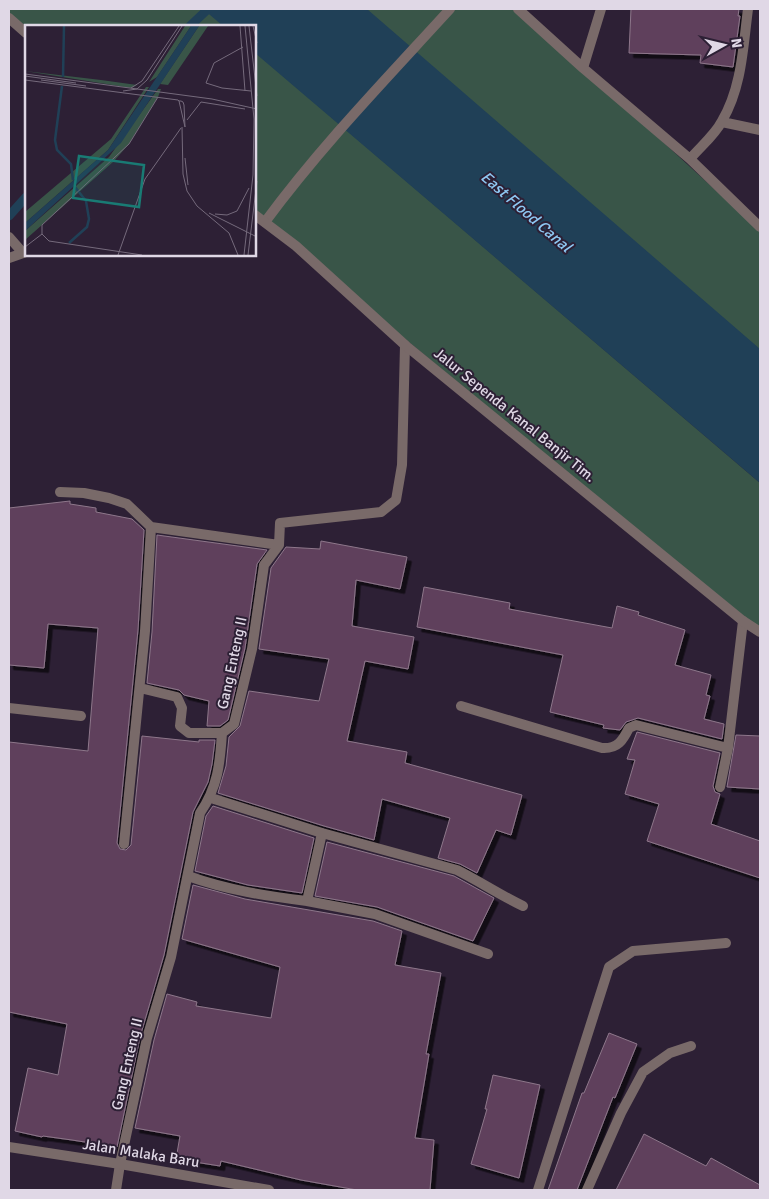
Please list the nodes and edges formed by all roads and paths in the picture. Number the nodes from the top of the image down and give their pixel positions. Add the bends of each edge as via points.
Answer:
1 (450, 9) edge
2 (518, 9) edge
3 (601, 9) edge
4 (748, 9) edge
5 (9, 18) edge
6 (25, 32) edge
7 (583, 68) junction
8 (722, 122) junction
9 (760, 130) edge
10 (690, 159) junction
11 (256, 216) edge
12 (265, 222) junction
13 (760, 228) edge
14 (9, 237) edge
15 (25, 252) edge
16 (9, 258) edge
17 (405, 345) junction
18 (60, 492) dead end
19 (151, 527) junction
20 (279, 545) junction
21 (743, 621) junction
22 (760, 632) edge
23 (140, 688) junction
24 (461, 706) dead end
25 (9, 708) edge
26 (81, 716) dead end
27 (222, 732) junction
28 (728, 748) junction
29 (720, 787) dead end
30 (211, 798) junction
31 (322, 833) junction
32 (124, 844) dead end
33 (188, 876) junction
34 (307, 902) junction
35 (523, 906) dead end
36 (726, 943) dead end
37 (488, 954) dead end
38 (691, 1046) dead end
39 (9, 1147) edge
40 (120, 1164) junction
41 (253, 1188) edge
42 (116, 1190) edge
43 (269, 1190) edge
44 (538, 1190) edge
45 (587, 1190) edge

1 - 12 street via 343,127
2 - 7 street
3 - 7 street
4 - 8 street via 740,69 734,95
5 - 6 street
7 - 10 street
8 - 9 street
8 - 10 street
10 - 13 street
11 - 12 street, Jalur Sependa Kanal Banjir Tim.
12 - 17 street, Jalur Sependa Kanal Banjir Tim.
14 - 15 street
15 - 16 street
17 - 20 street, Gang Enteng II via 402,465 396,500 381,512 280,523
17 - 21 street, Jalur Sependa Kanal Banjir Tim.
18 - 19 street via 84,493 127,504
19 - 20 street
19 - 23 street
20 - 27 street, Gang Enteng II via 264,565 252,649 234,724
21 - 22 street, Jalur Sependa Kanal Banjir Tim.
21 - 28 street
23 - 27 street via 177,697 182,708 180,726 184,730
23 - 32 street
24 - 28 street via 602,748 620,744 629,728 636,725
25 - 26 street
27 - 30 street, Gang Enteng II via 219,766
28 - 29 street
30 - 31 street
30 - 33 street, Gang Enteng II via 200,812
31 - 34 street
31 - 35 street via 457,870
33 - 34 street via 255,895
33 - 40 street, Gang Enteng II via 171,957 147,1038
34 - 37 street via 375,914
36 - 44 street via 633,951 608,967
38 - 45 street via 670,1053 643,1072
39 - 40 street, Jalan Malaka Baru
40 - 41 street, Jalan Malaka Baru
40 - 42 street, Gang Enteng II
41 - 43 street, Jalan Malaka Baru

